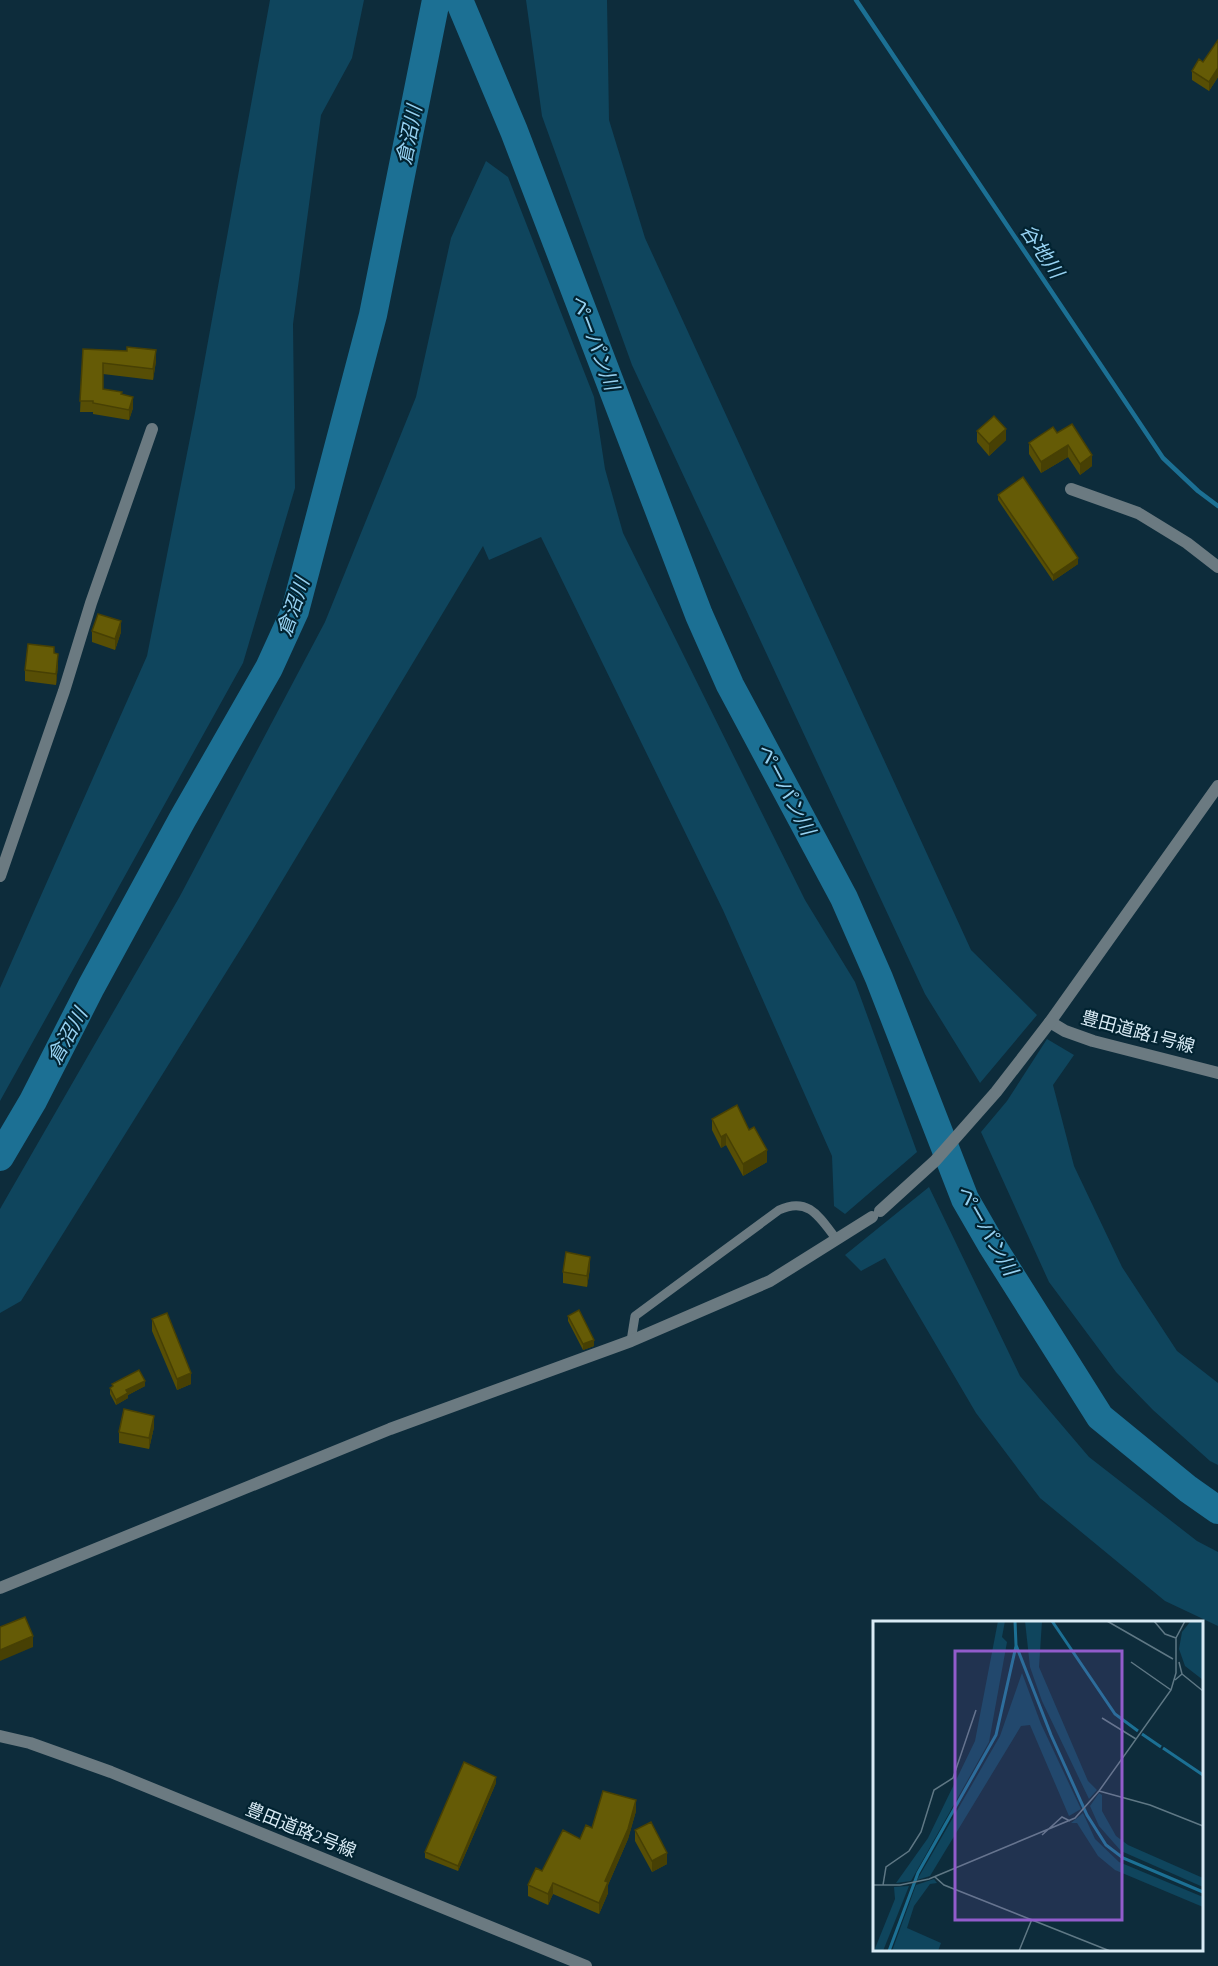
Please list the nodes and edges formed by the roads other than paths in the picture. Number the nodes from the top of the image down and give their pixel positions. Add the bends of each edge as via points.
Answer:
1 (152, 429) dead end
2 (1071, 489) dead end
3 (1218, 567) edge
4 (1218, 786) edge
5 (0, 876) edge
6 (1050, 1022) junction
7 (1218, 1073) edge
8 (837, 1240) junction
9 (631, 1341) junction
10 (0, 1588) edge
11 (0, 1736) edge
12 (558, 1960) edge
13 (586, 1966) edge

1 - 5 street
2 - 3 street via 1138,513
4 - 6 street
6 - 7 street, 豊田道路1号線 via 1093,1041
6 - 8 street via 996,1092 935,1161 876,1214
8 - 9 street via 770,1281
8 - 9 lane via 818,1214 791,1204 635,1316
9 - 10 street via 390,1429
11 - 12 street, 豊田道路2号線 via 111,1772
12 - 13 street, 豊田道路2号線

